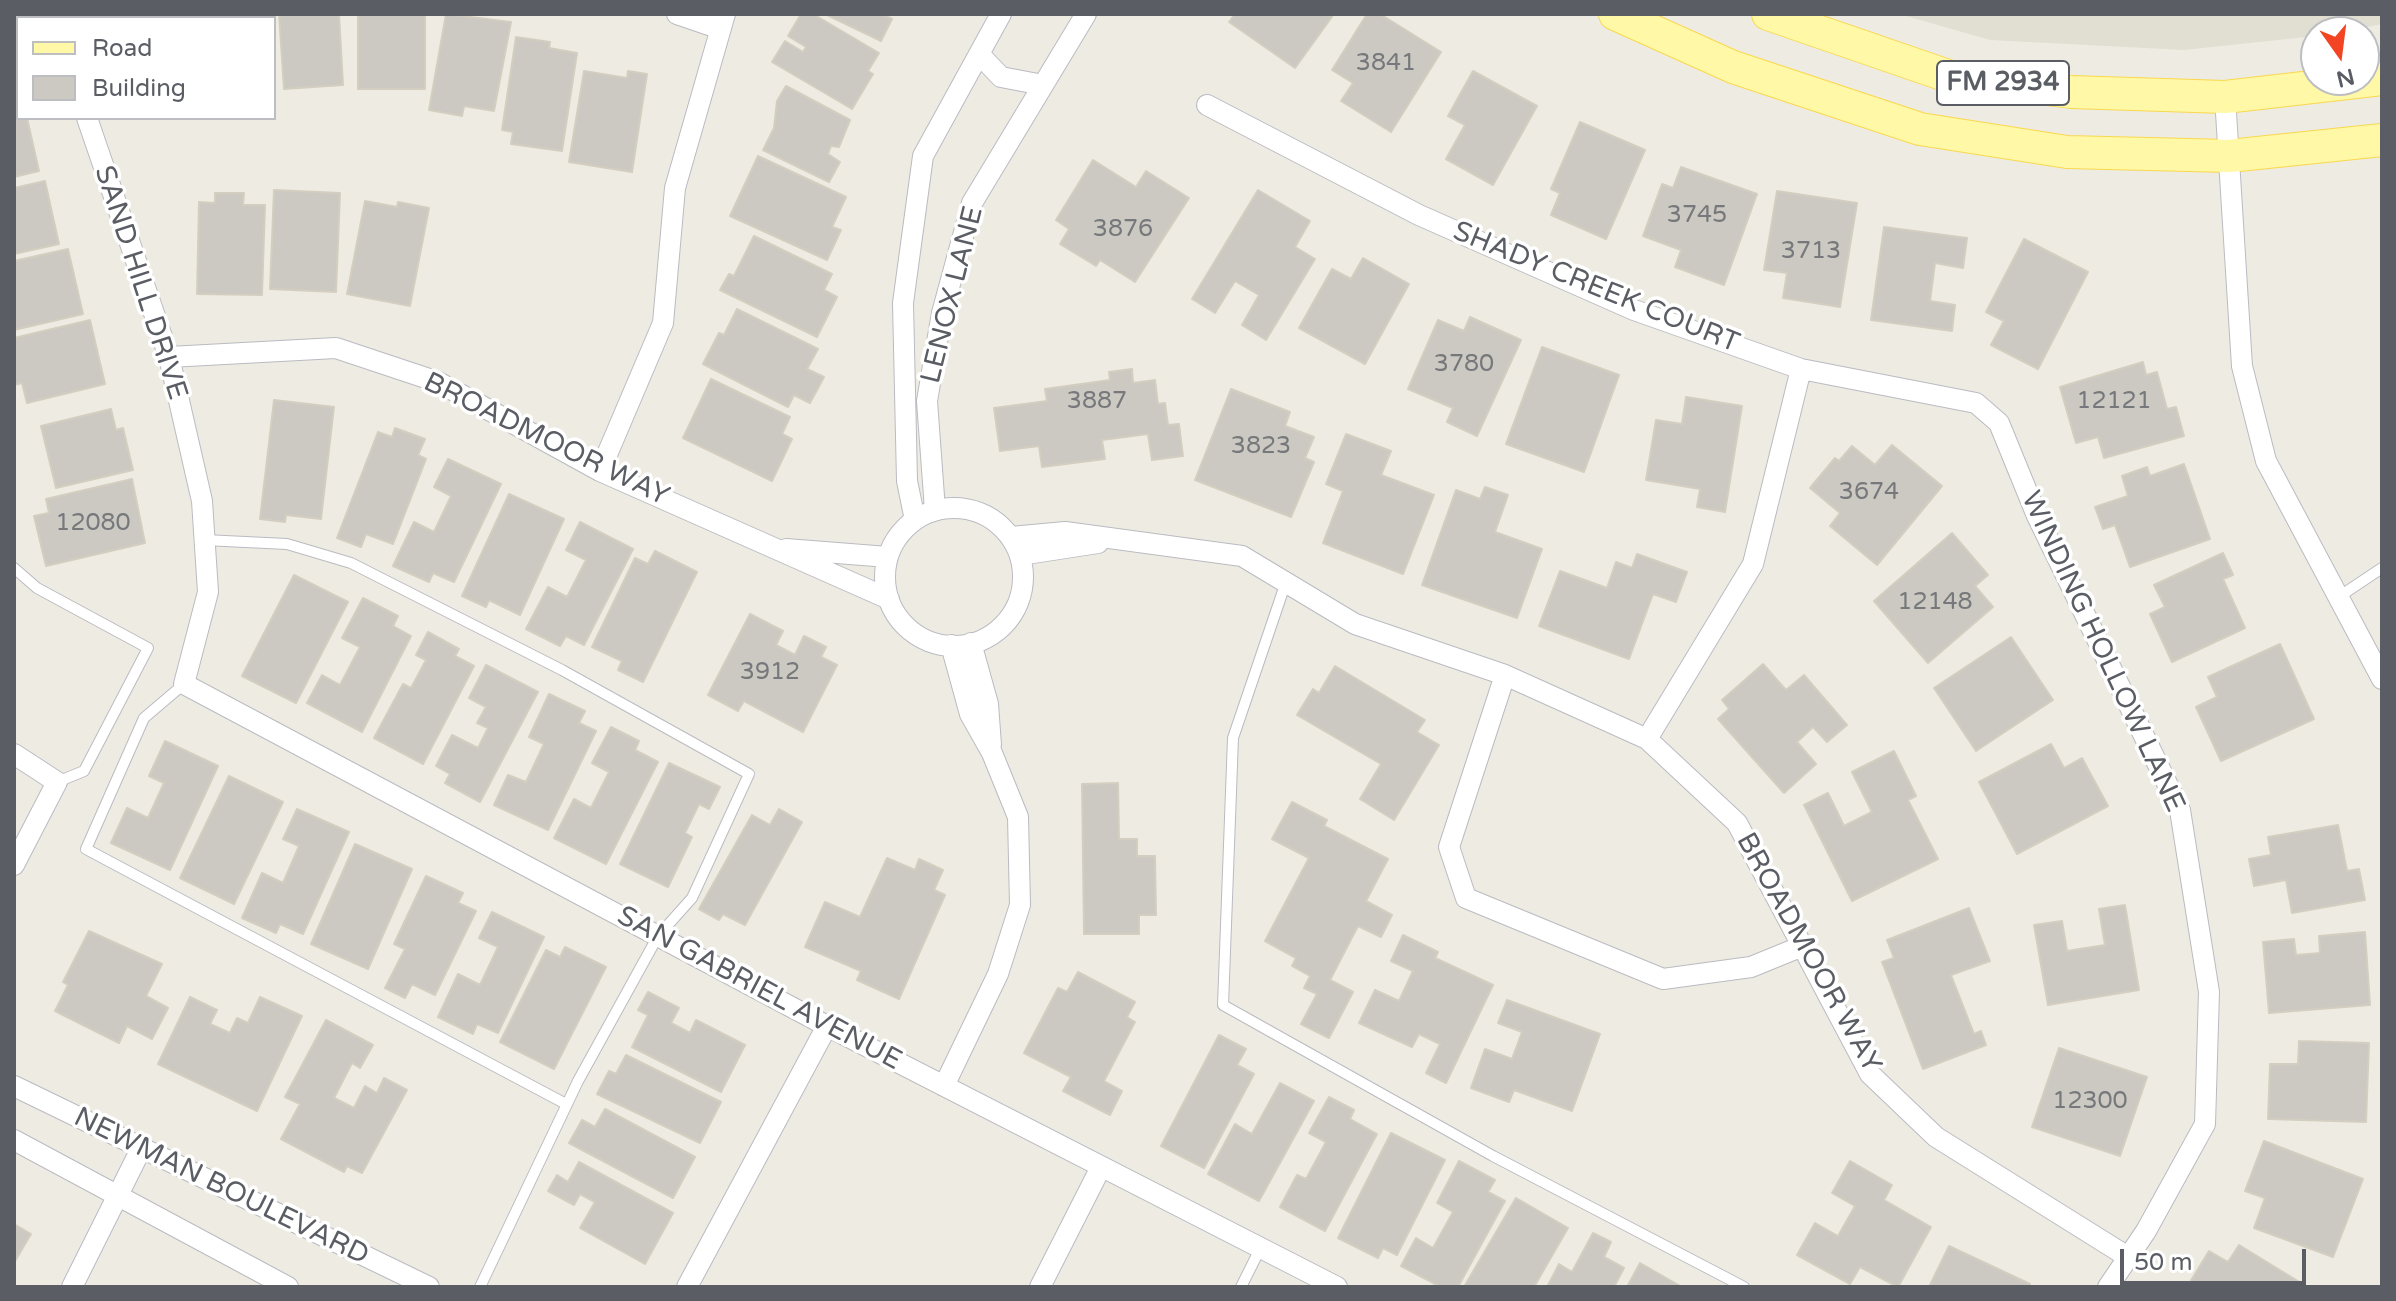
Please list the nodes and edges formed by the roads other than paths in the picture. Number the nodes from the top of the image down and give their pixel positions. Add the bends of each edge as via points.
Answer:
1 (677, 14) edge
2 (1001, 14) edge
3 (1086, 14) edge
4 (1615, 14) edge
5 (1768, 14) edge
6 (722, 21) edge
7 (979, 54) junction
8 (2382, 79) edge
9 (1043, 85) junction
10 (2225, 97) junction
11 (1207, 105) dead end
12 (88, 120) edge
13 (2382, 140) edge
14 (2229, 156) junction
15 (169, 357) junction
16 (1801, 369) junction
17 (1999, 423) joint
18 (600, 471) junction
19 (935, 510) junction
20 (915, 520) junction
21 (1011, 537) junction
22 (1122, 539) junction
23 (204, 540) junction
24 (774, 548) junction
25 (1020, 555) junction
26 (888, 557) junction
27 (14, 568) edge
28 (2382, 568) edge
29 (1286, 582) junction
30 (2337, 598) junction
31 (889, 599) junction
32 (961, 644) junction
33 (1505, 675) junction
34 (2382, 679) edge
35 (184, 684) junction
36 (1647, 739) junction
37 (14, 754) edge
38 (57, 782) junction
39 (14, 865) edge
40 (658, 936) junction
41 (1805, 945) junction
42 (827, 1026) junction
43 (14, 1086) edge
44 (944, 1086) junction
45 (566, 1104) junction
46 (14, 1140) edge
47 (141, 1149) junction
48 (1101, 1167) junction
49 (119, 1197) junction
50 (1260, 1249) junction
51 (2128, 1257) junction
52 (72, 1287) edge
53 (288, 1287) edge
54 (429, 1287) edge
55 (480, 1287) edge
56 (687, 1287) edge
57 (1040, 1287) edge
58 (1241, 1287) edge
59 (1337, 1287) edge
60 (1744, 1287) edge
61 (2108, 1287) edge

1 - 6 street
2 - 7 street, LENOX LANE
3 - 9 street, LENOX LANE
4 - 14 main road, FM 2934 via 1733,67 1920,129 2067,152
5 - 10 main road, FM 2934 via 1951,77 2071,92
6 - 18 street via 675,188 663,323
7 - 9 street via 1001,77
7 - 20 street, LENOX LANE via 923,156 903,303 907,481
8 - 10 main road, FM 2934
9 - 19 street, LENOX LANE via 972,203 942,313 927,401
10 - 14 street
11 - 16 street, SHADY CREEK COURT via 1419,215 1634,310
12 - 15 street, SAND HILL DRIVE
13 - 14 main road, FM 2934
14 - 30 street via 2242,366 2266,461
15 - 18 street, BROADMOOR WAY via 336,348 438,382
15 - 23 street, SAND HILL DRIVE via 202,501
16 - 17 street, SHADY CREEK COURT via 1976,403
16 - 36 street via 1753,564
17 - 51 street, WINDING HOLLOW LANE via 2043,530 2180,810 2209,992 2205,1124
18 - 24 street, BROADMOOR WAY
19 - 20 street
19 - 21 street via 977,512
20 - 26 street
21 - 22 street, BROADMOOR WAY via 1065,532
21 - 25 street
22 - 25 street, BROADMOOR WAY
22 - 29 street, BROADMOOR WAY via 1242,556
23 - 35 street, SAND HILL DRIVE via 208,592
23 - 40 lane via 287,544 351,563 562,670 749,774 692,898
24 - 26 street, BROADMOOR WAY
24 - 31 street, BROADMOOR WAY
25 - 32 street via 1020,600 1009,619 992,634
26 - 31 street
27 - 38 lane via 37,588 148,648 84,771
28 - 30 lane
29 - 33 street, BROADMOOR WAY via 1355,624
29 - 60 lane via 1233,738 1223,1005 1493,1156
30 - 34 street
31 - 32 street via 913,632 931,642
32 - 44 street via 988,704 992,753 1018,817 1020,905 998,974
33 - 36 street, BROADMOOR WAY
33 - 41 street via 1449,847 1466,898 1663,979 1751,967
35 - 40 street, SAN GABRIEL AVENUE
35 - 45 lane via 144,718 86,849
36 - 41 street, BROADMOOR WAY via 1737,823
37 - 38 street
38 - 39 street
40 - 42 street, SAN GABRIEL AVENUE
40 - 45 lane
41 - 51 street, BROADMOOR WAY via 1870,1074 1936,1137
42 - 44 street, SAN GABRIEL AVENUE
42 - 56 street
43 - 47 street, NEWMAN BOULEVARD
44 - 48 street, SAN GABRIEL AVENUE
45 - 55 lane
46 - 49 street, NEWMAN BOULEVARD
47 - 49 street
47 - 54 street, NEWMAN BOULEVARD
48 - 50 street, SAN GABRIEL AVENUE
48 - 57 street
49 - 52 street
49 - 53 street, NEWMAN BOULEVARD
50 - 58 lane
50 - 59 street, SAN GABRIEL AVENUE
51 - 61 street, WINDING HOLLOW LANE

